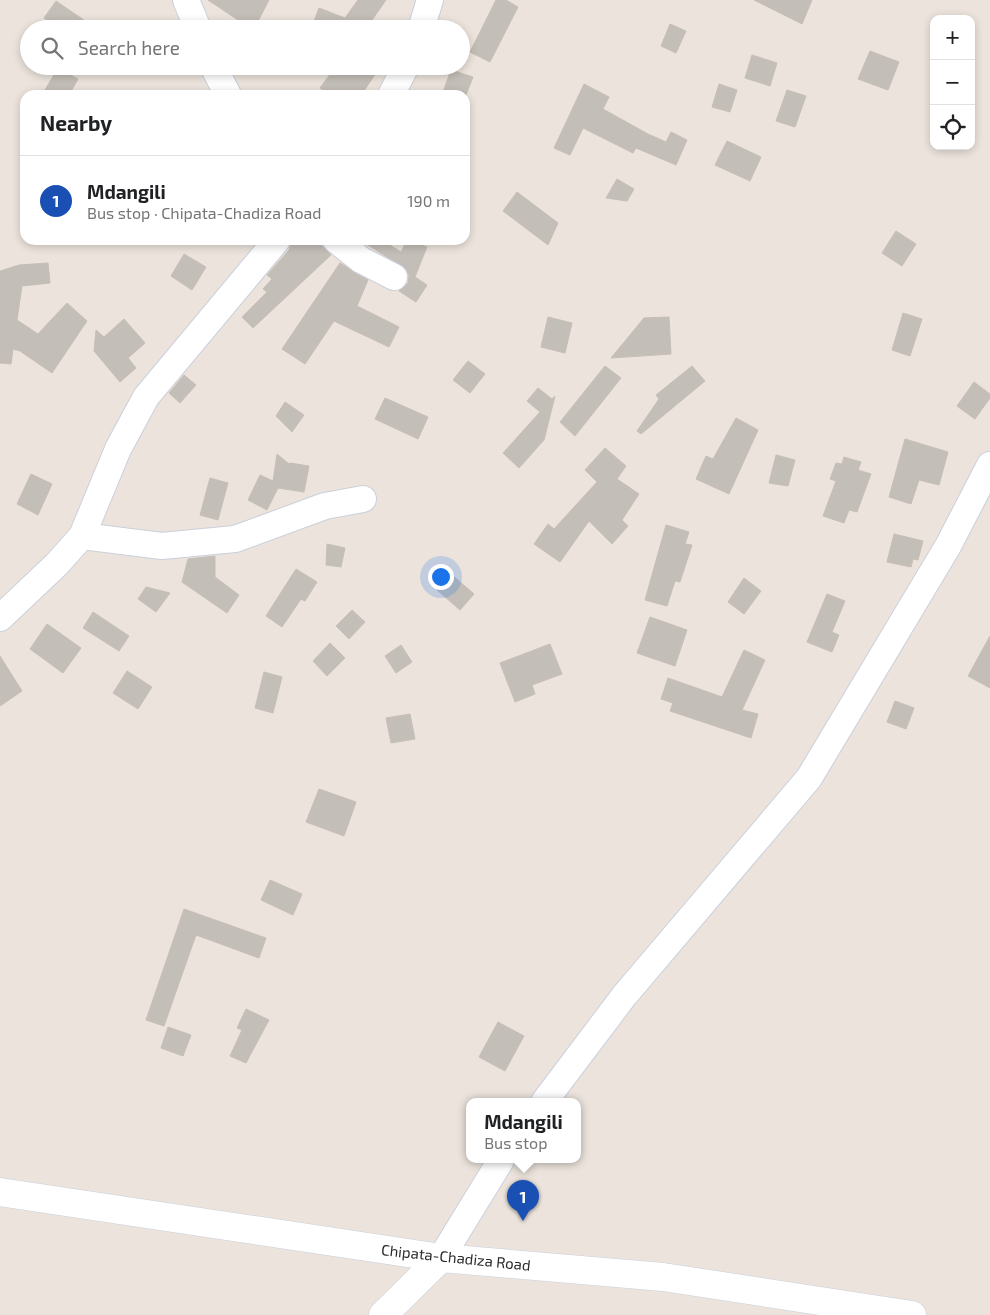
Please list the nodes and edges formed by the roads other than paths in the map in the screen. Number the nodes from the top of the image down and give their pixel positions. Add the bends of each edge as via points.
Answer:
1 (186, 0) edge
2 (430, 0) edge
3 (194, 20) edge
4 (424, 20) edge
5 (218, 75) edge
6 (401, 75) edge
7 (225, 90) edge
8 (394, 90) edge
9 (273, 245) edge
10 (342, 245) edge
11 (394, 277) dead end
12 (990, 465) edge
13 (363, 499) dead end
14 (82, 536) junction
15 (0, 618) edge
16 (547, 1098) edge
17 (499, 1163) edge
18 (0, 1192) edge
19 (441, 1258) junction
20 (383, 1315) edge
21 (912, 1315) edge

1 - 3 street
2 - 4 street
5 - 7 street
6 - 8 street
9 - 14 street via 146,397 118,449
10 - 11 street via 361,260
12 - 16 street via 948,546 809,778 624,996
13 - 14 street via 325,506 235,539 162,546
14 - 15 street
17 - 19 street
18 - 19 main road, Chipata-Chadiza Road
19 - 20 main road
19 - 21 main road, Chipata-Chadiza Road via 663,1277

